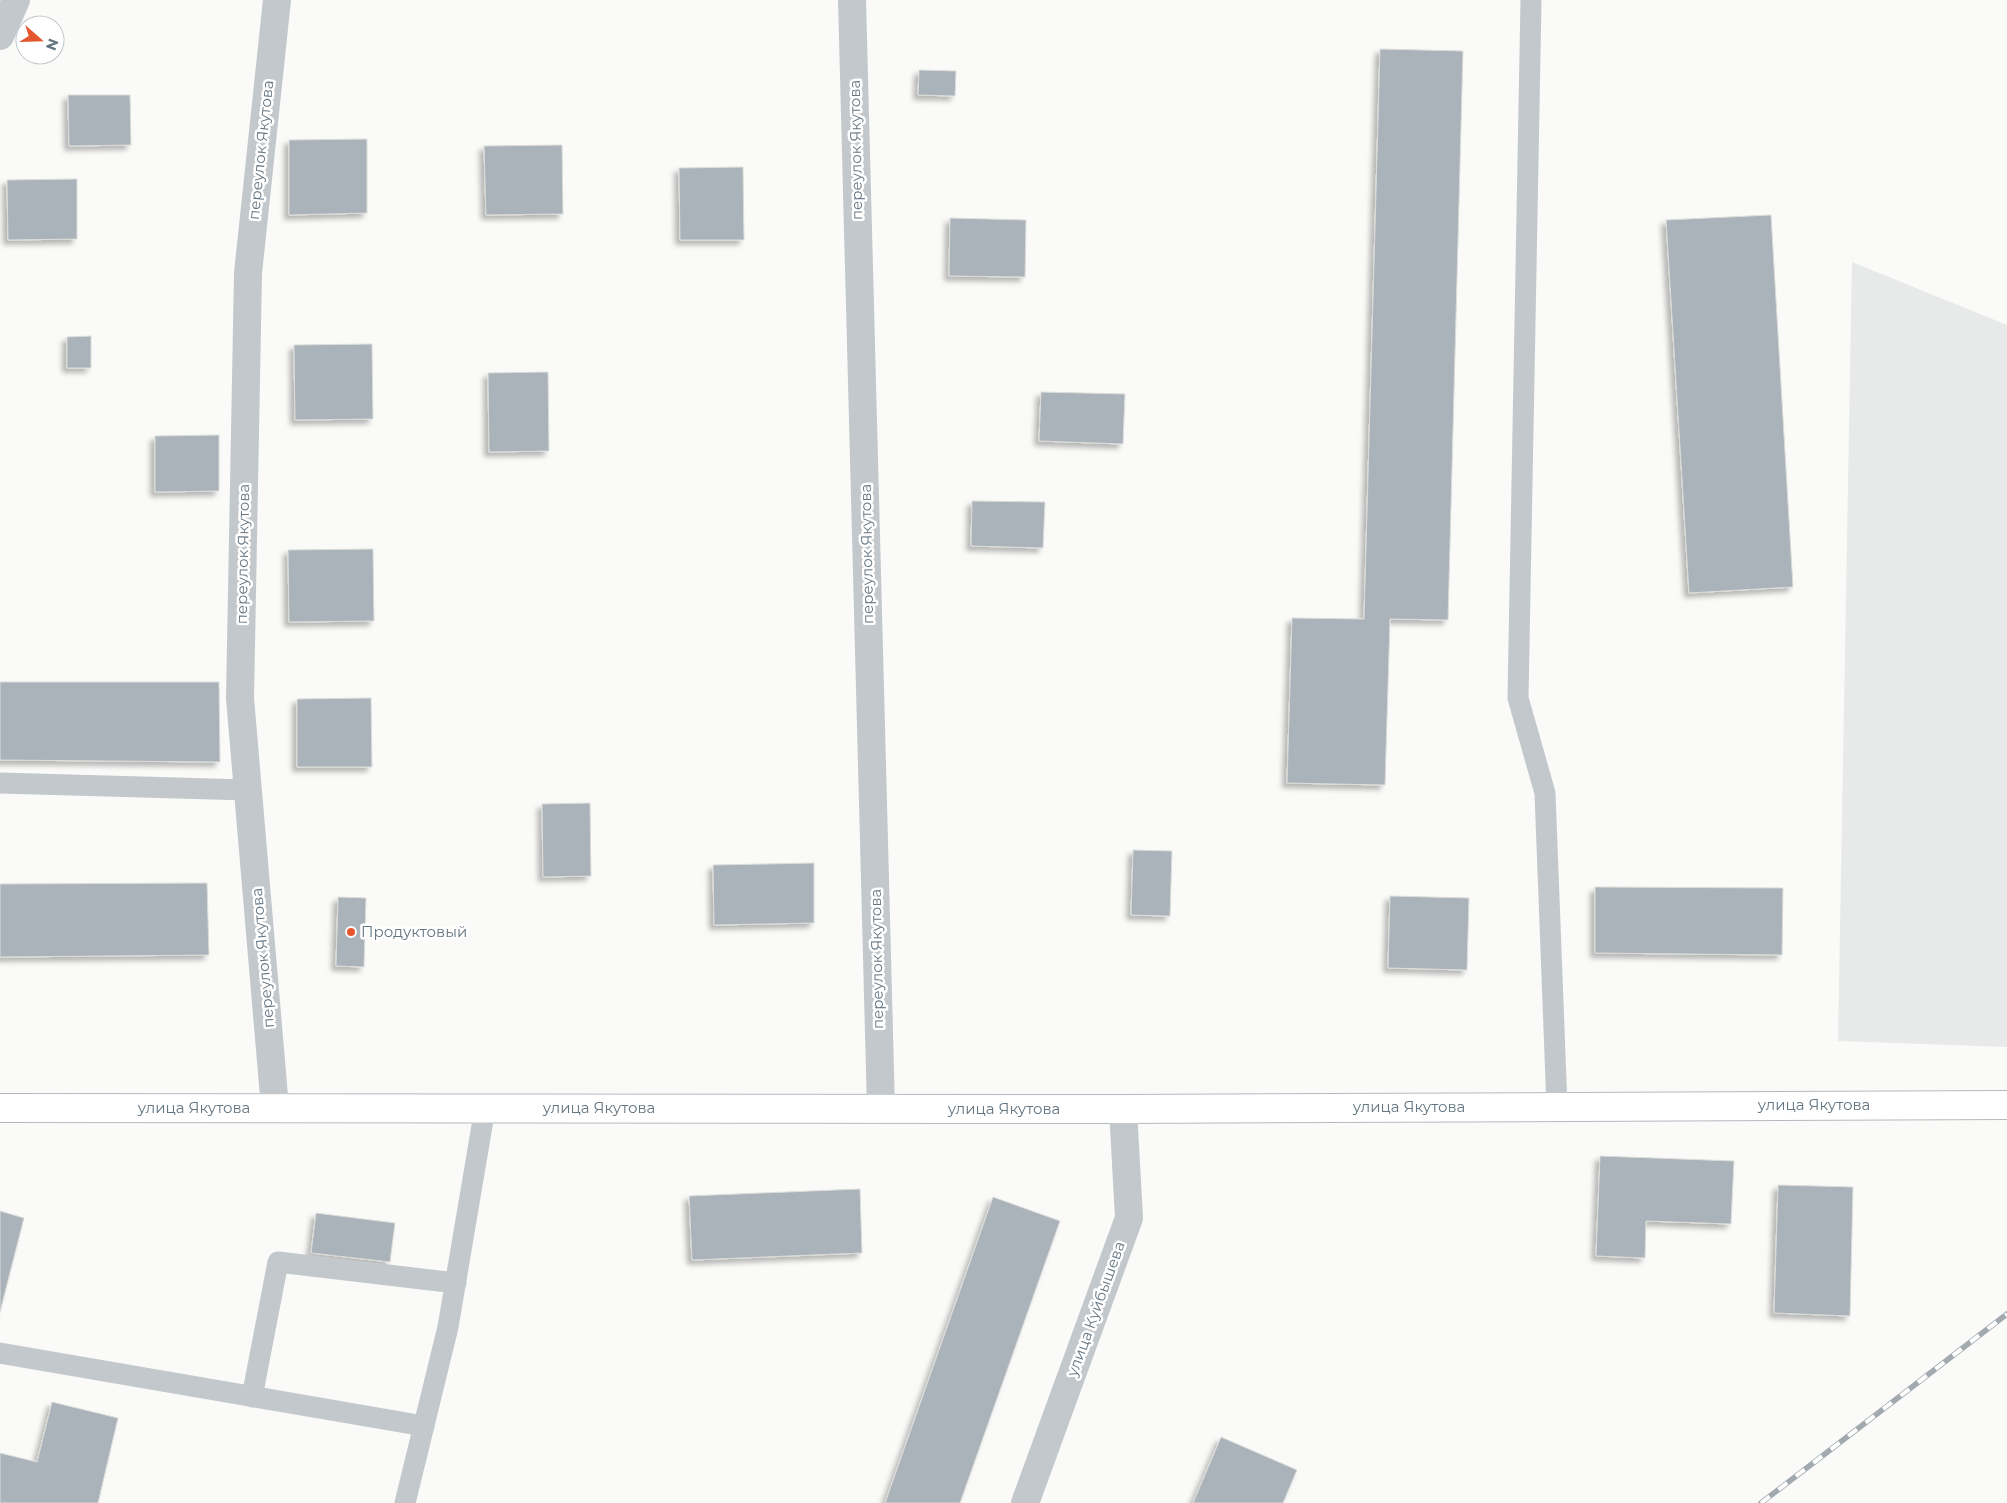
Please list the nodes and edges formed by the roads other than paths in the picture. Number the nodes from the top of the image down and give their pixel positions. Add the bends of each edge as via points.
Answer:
1 (16, 0) edge
2 (277, 0) edge
3 (852, 0) edge
4 (1531, 0) edge
5 (0, 36) edge
6 (0, 783) edge
7 (248, 790) junction
8 (2007, 1105) edge
9 (1557, 1106) junction
10 (276, 1108) junction
11 (485, 1108) junction
12 (1123, 1108) junction
13 (881, 1109) junction
14 (0, 1111) edge
15 (456, 1283) junction
16 (0, 1353) edge
17 (252, 1397) junction
18 (424, 1426) junction
19 (405, 1503) edge
20 (1025, 1503) edge

1 - 5 street
2 - 7 street, переулок Якутова via 248,273 240,698
3 - 13 street, переулок Якутова
4 - 9 lane via 1518,698 1545,792
6 - 7 lane
7 - 10 street, переулок Якутова
8 - 9 street, улица Якутова
9 - 12 street, улица Якутова
10 - 11 street, улица Якутова
10 - 14 street, улица Якутова
11 - 13 street, улица Якутова
11 - 15 lane
12 - 13 street, улица Якутова
12 - 20 street, улица Куйбышева via 1129,1218
15 - 17 lane via 278,1262
15 - 18 lane
16 - 17 lane
17 - 18 lane
18 - 19 lane

